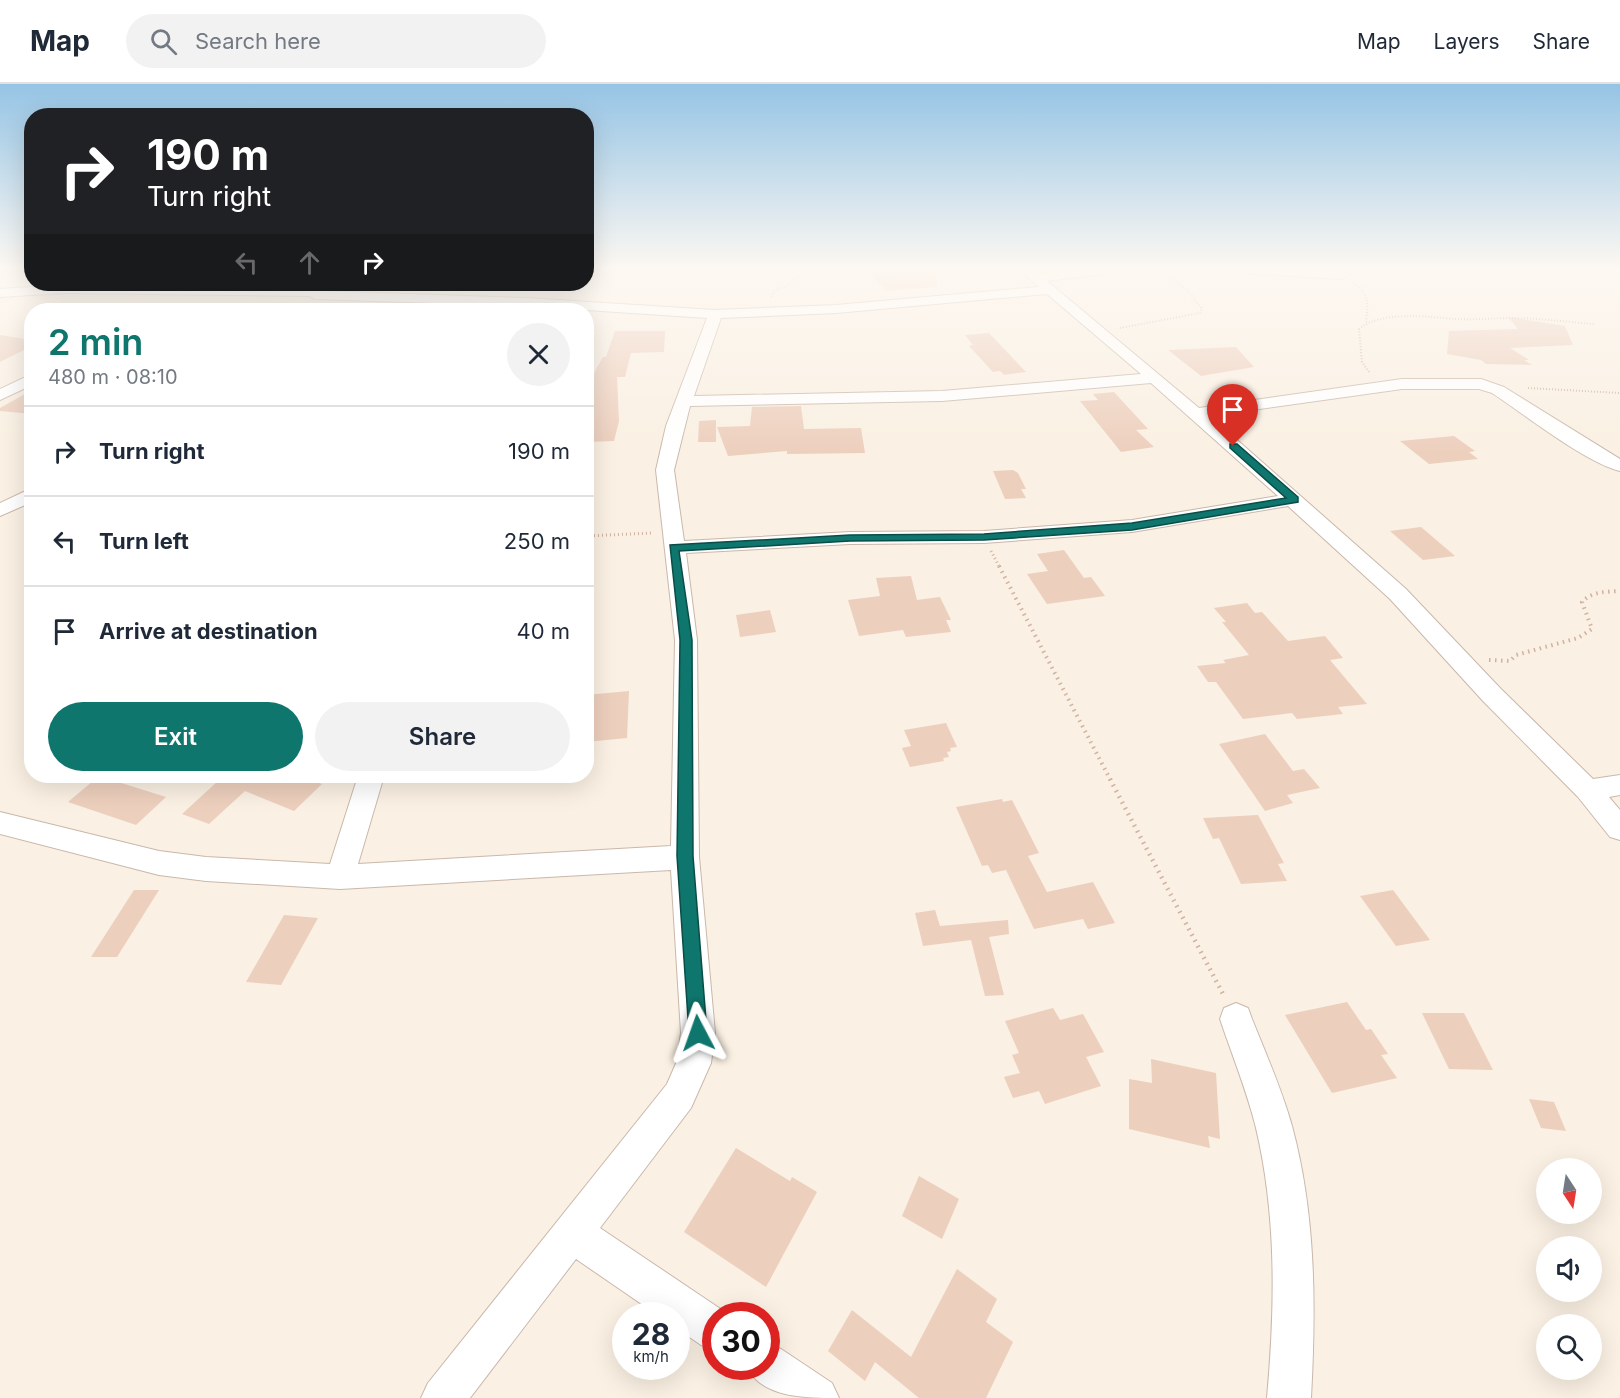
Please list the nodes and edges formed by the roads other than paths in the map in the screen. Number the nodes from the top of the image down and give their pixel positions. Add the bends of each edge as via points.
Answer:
1 (710, 330) edge
2 (1098, 330) edge
3 (1154, 378) junction
4 (24, 382) edge
5 (0, 395) edge
6 (687, 401) junction
7 (1196, 413) junction
8 (1620, 466) edge
9 (24, 499) edge
10 (1294, 499) junction
11 (0, 510) edge
12 (672, 540) junction
13 (368, 783) edge
14 (1620, 785) edge
15 (1587, 790) junction
16 (0, 823) edge
17 (1620, 828) edge
18 (685, 856) junction
19 (340, 877) junction
20 (1236, 1019) road end
21 (572, 1233) junction
22 (702, 1320) edge
23 (780, 1373) edge
24 (443, 1398) edge
25 (817, 1398) edge
26 (1289, 1398) edge

1 - 6 street
2 - 3 street
3 - 6 street via 942,396
3 - 7 street
4 - 5 street
6 - 12 street via 675,426 666,462
7 - 8 street via 1380,386 1465,383 1493,388 1593,453
7 - 10 street
9 - 11 street
10 - 12 street via 1132,526 984,537
10 - 15 street via 1398,594
12 - 18 street via 686,640
13 - 19 street
14 - 15 street
15 - 17 street
16 - 19 street via 159,863
18 - 19 street
18 - 21 street via 698,1033 694,1063 679,1096
20 - 26 street via 1274,1126 1288,1199 1294,1338
21 - 22 street
21 - 24 street
23 - 25 street

